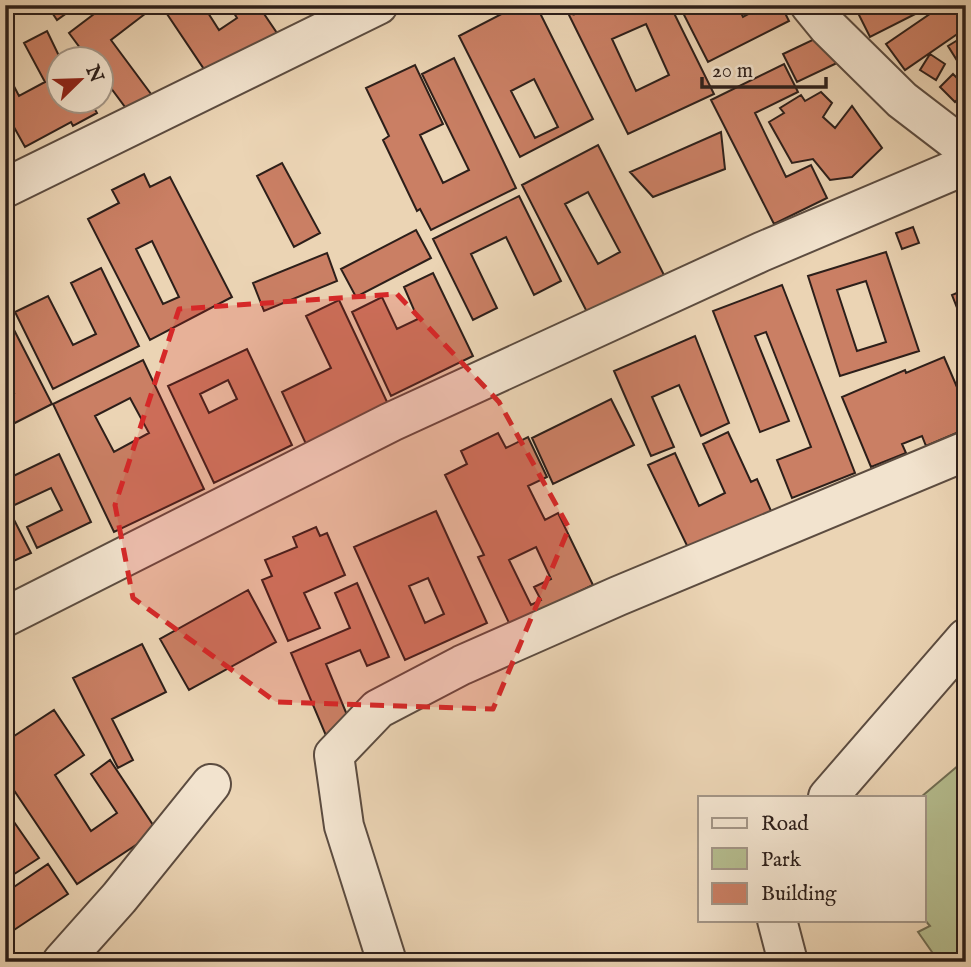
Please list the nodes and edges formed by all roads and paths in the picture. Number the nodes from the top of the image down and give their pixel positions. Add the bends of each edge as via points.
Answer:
1 (378, 5) edge
2 (810, 5) edge
3 (966, 149) edge
4 (966, 165) edge
5 (5, 188) edge
6 (966, 451) edge
7 (5, 617) edge
8 (966, 638) edge
9 (211, 783) dead end
10 (829, 796) edge
11 (778, 922) edge
12 (62, 962) edge
13 (387, 962) edge
14 (788, 962) edge

1 - 5 street
2 - 3 street via 902,100
4 - 7 street via 737,263 391,422
6 - 13 street via 462,665 378,709 334,755 344,826
8 - 10 street
9 - 12 street
11 - 14 street

